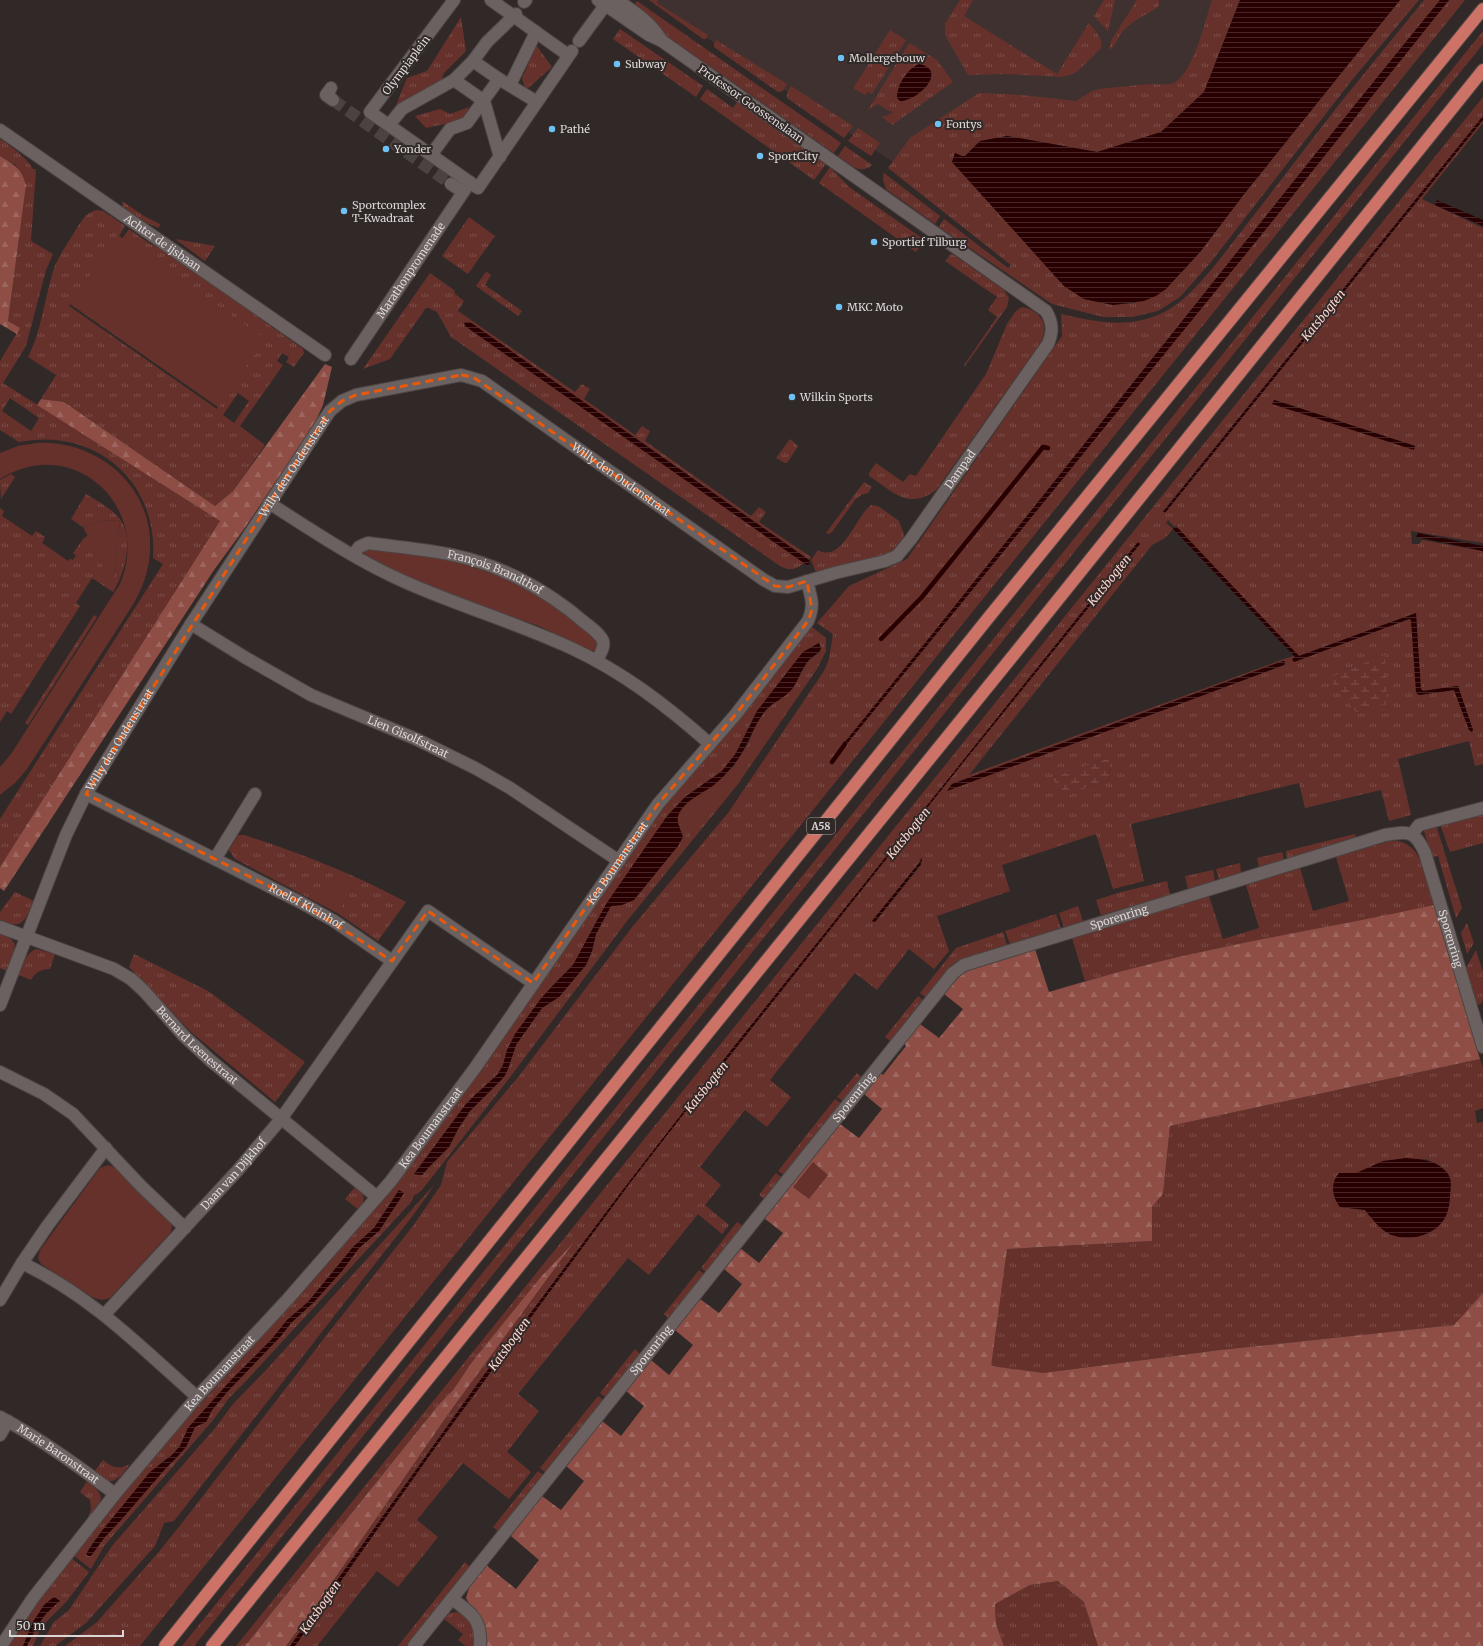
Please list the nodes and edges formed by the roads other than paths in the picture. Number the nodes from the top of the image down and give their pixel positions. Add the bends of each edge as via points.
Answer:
1 (454, 0) edge
2 (491, 0) edge
3 (607, 1) edge
4 (1483, 9) edge
5 (515, 15) junction
6 (536, 32) junction
7 (573, 49) junction
8 (473, 61) junction
9 (1483, 70) edge
10 (498, 79) junction
11 (454, 80) junction
12 (510, 86) junction
13 (332, 88) dead end
14 (333, 100) dead end
15 (484, 101) junction
16 (537, 102) junction
17 (389, 125) junction
18 (0, 130) edge
19 (431, 155) junction
20 (500, 157) junction
21 (470, 182) junction
22 (451, 184) tunnel mouth
23 (462, 192) junction
24 (1037, 304) joint
25 (325, 355) dead end
26 (351, 359) dead end
27 (269, 503) junction
28 (353, 555) junction
29 (807, 581) junction
30 (191, 624) junction
31 (597, 661) junction
32 (710, 744) junction
33 (86, 794) junction
34 (255, 794) dead end
35 (1483, 808) edge
36 (1412, 834) junction
37 (215, 859) junction
38 (618, 861) junction
39 (0, 927) edge
40 (26, 937) junction
41 (392, 961) junction
42 (533, 983) junction
43 (0, 1005) edge
44 (1483, 1047) edge
45 (0, 1072) edge
46 (281, 1119) junction
47 (106, 1148) junction
48 (377, 1197) junction
49 (185, 1228) junction
50 (22, 1263) junction
51 (0, 1300) edge
52 (105, 1314) junction
53 (197, 1397) junction
54 (4, 1419) edge
55 (0, 1435) edge
56 (115, 1494) junction
57 (452, 1599) junction
58 (0, 1646) edge
59 (165, 1646) edge
60 (212, 1646) edge
61 (414, 1646) edge
62 (480, 1646) edge

1 - 17 street, Olympiaplein via 370,112
2 - 5 street
3 - 7 street
3 - 24 street, Professor Goossenslaan via 650,35
4 - 59 highway, A58 via 989,617
5 - 6 street
5 - 8 street via 487,42
6 - 7 street
6 - 12 street
7 - 16 street
8 - 10 street
8 - 11 street
9 - 60 highway
10 - 12 street
10 - 15 street
11 - 15 street
11 - 17 street via 402,109
12 - 16 street
13 - 14 street via 326,95
15 - 19 street via 467,122 450,129
15 - 20 street
16 - 20 street
17 - 19 street, Olympiaplein
18 - 25 street, Achter de ijsbaan
19 - 21 street, Olympiaplein
20 - 21 street via 478,188
21 - 23 street, Marathonpromenade
22 - 23 street
23 - 26 street, Marathonpromenade
24 - 29 street, Dampad via 1046,311 1051,320 1052,329 1048,344 905,547 897,556 885,561
27 - 28 street
27 - 29 street, Willy den Oudenstraat via 330,411 342,401 356,395 460,375 482,381 764,580 775,586 788,587
27 - 30 street, Willy den Oudenstraat
28 - 31 street via 405,582 535,632
28 - 31 street, François Brandthof via 359,547 368,544 453,555 500,570 532,585 566,606 599,634 603,648
29 - 32 street, Kea Boumanstraat via 812,601 808,621
30 - 33 street, Willy den Oudenstraat
30 - 38 street, Lien Gisolfstraat via 311,695 475,768 510,788
31 - 32 street via 639,687
32 - 38 street, Kea Boumanstraat via 658,804
33 - 37 street, Roelof Kleinhof
33 - 40 street, Willy den Oudenstraat via 66,835
34 - 37 street
35 - 36 street via 1419,824
36 - 44 street, Sporenring via 1420,841 1425,853
36 - 57 street, Sporenring via 1401,832 1379,837 972,962 956,970
37 - 41 street, Roelof Kleinhof via 334,921
38 - 42 street, Kea Boumanstraat
39 - 40 street, Bernard Leenestraat
40 - 43 street, Willy den Oudenstraat
40 - 46 street, Bernard Leenestraat via 110,968 131,979 184,1036
41 - 42 street via 428,911
41 - 46 street
42 - 48 street, Kea Boumanstraat via 452,1100
45 - 47 street via 58,1102 82,1122
46 - 48 street, Bernard Leenestraat
46 - 49 street, Daan van Dijkhof
47 - 49 street
47 - 50 street
48 - 53 street, Kea Boumanstraat
49 - 52 street, Daan van Dijkhof
50 - 51 street
50 - 52 street via 53,1279
52 - 53 street
53 - 56 street, Kea Boumanstraat
54 - 55 street
54 - 56 street, Marie Baronstraat via 65,1456
56 - 58 street, Kea Boumanstraat via 33,1598
57 - 61 street, Sporenring
57 - 62 street via 477,1621 480,1628

